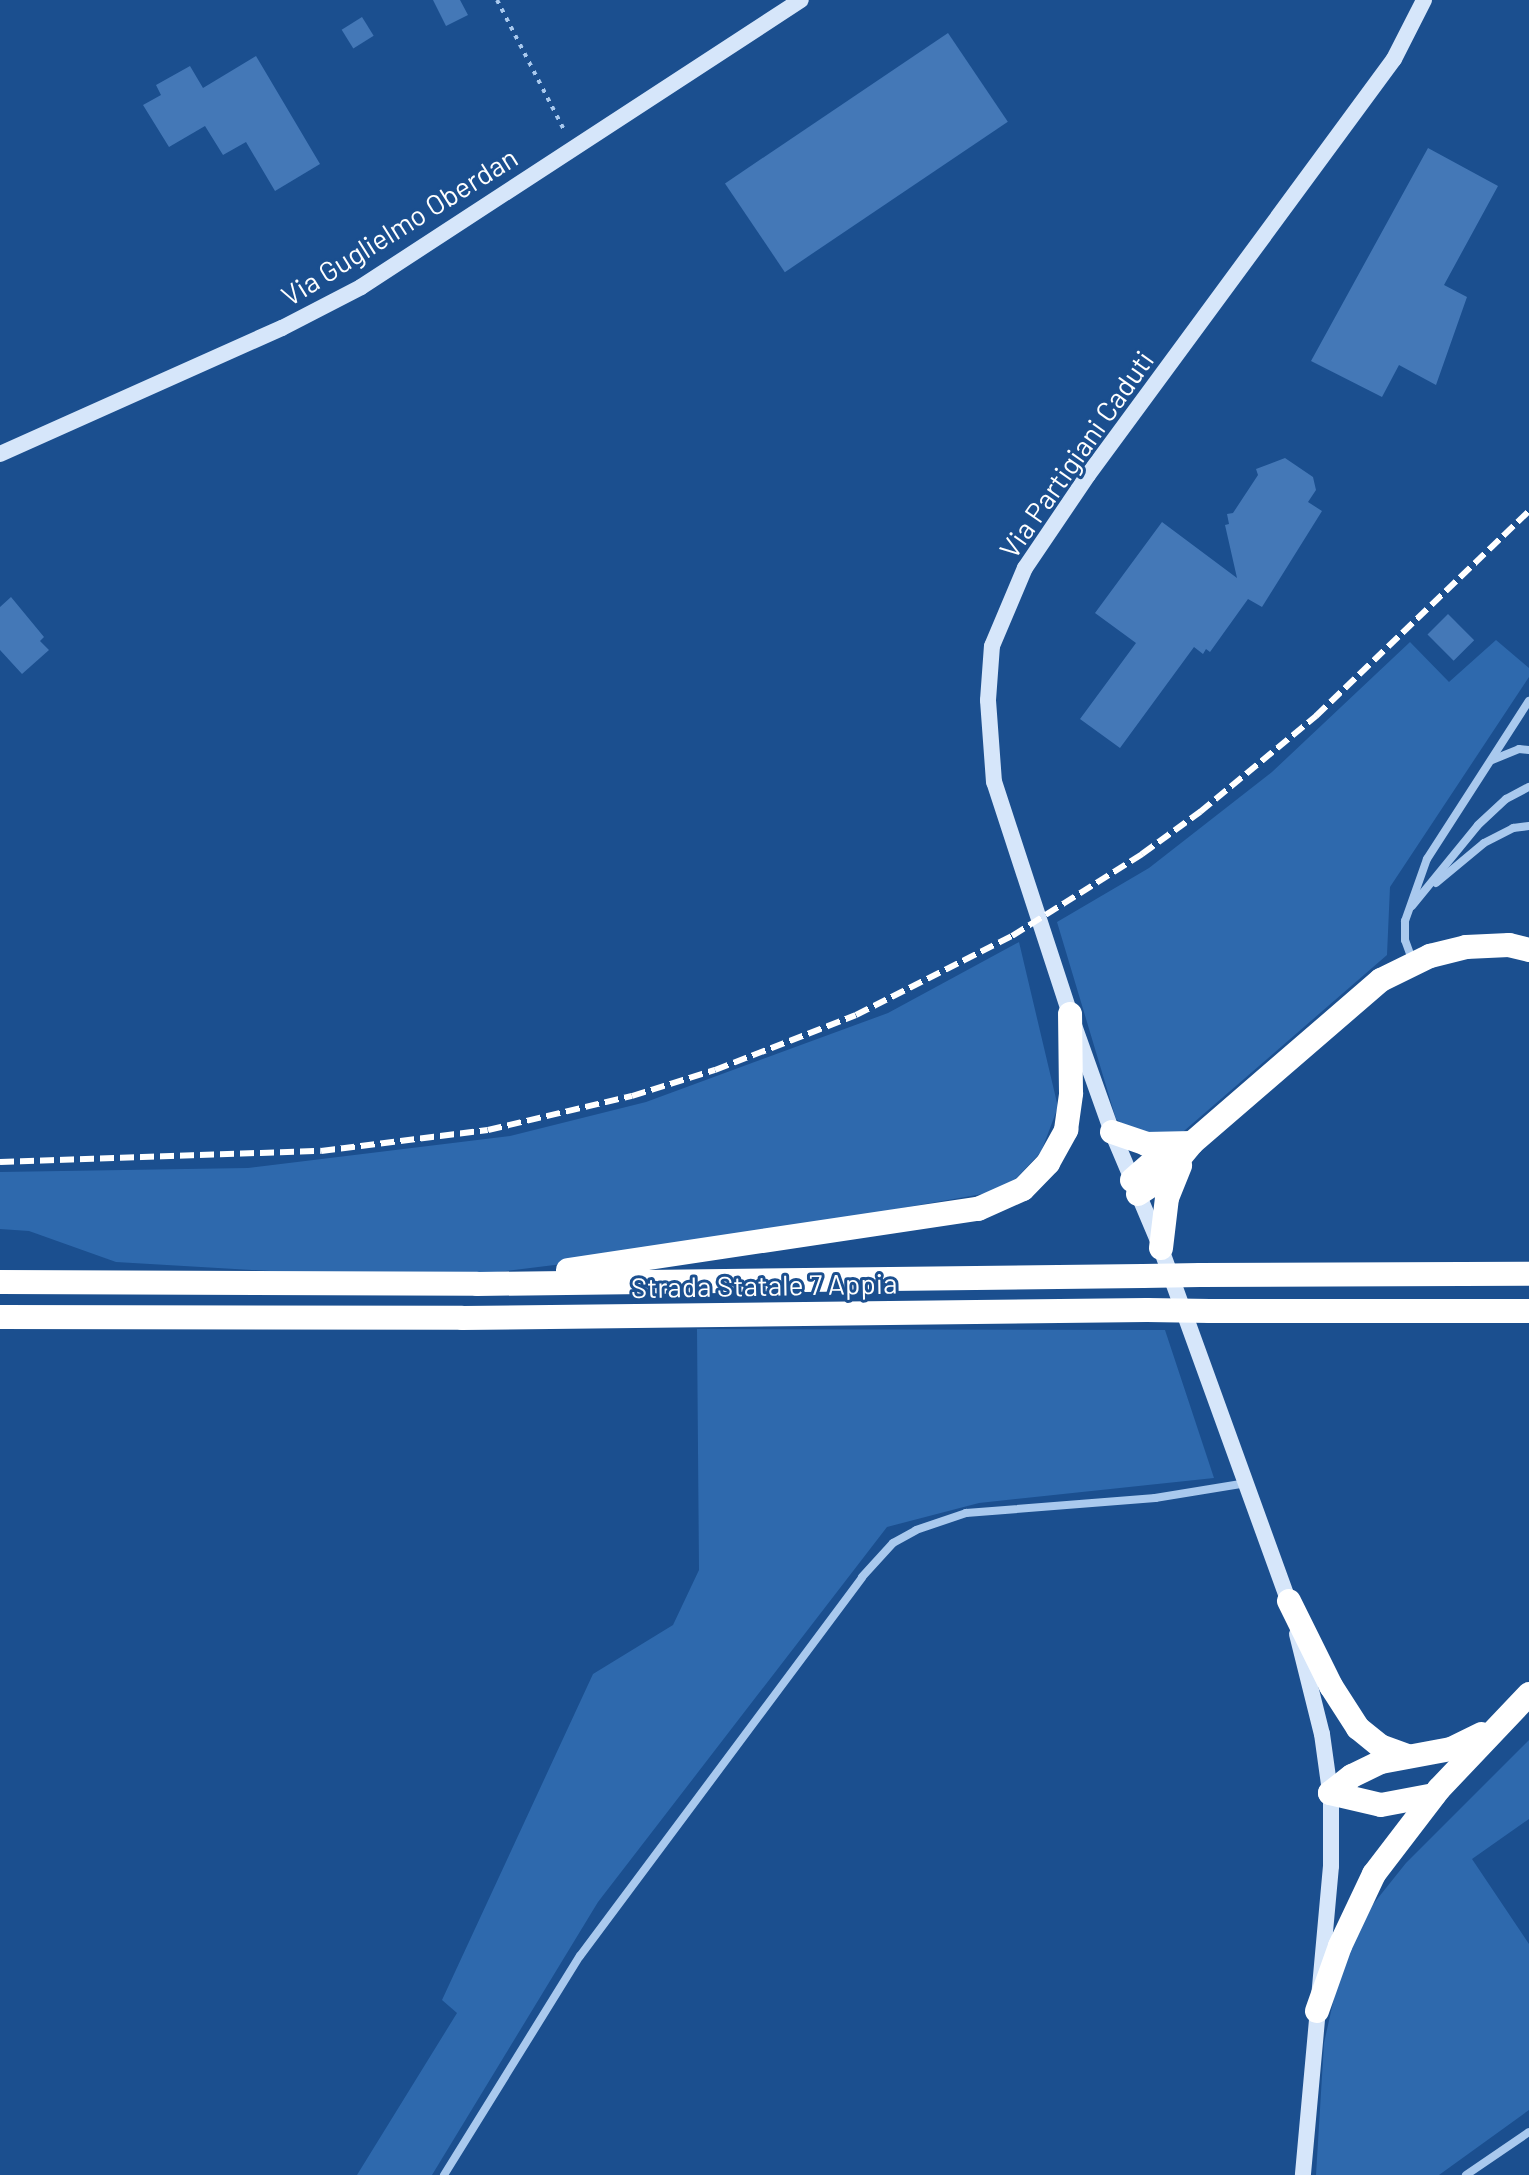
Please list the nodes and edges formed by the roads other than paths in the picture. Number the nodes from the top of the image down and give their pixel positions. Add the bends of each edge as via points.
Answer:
1 (801, 0) edge
2 (1424, 0) edge
3 (0, 454) edge
4 (1529, 701) edge
5 (1529, 750) edge
6 (1492, 760) junction
7 (1529, 787) edge
8 (1529, 826) edge
9 (1417, 899) junction
10 (1409, 910) junction
11 (1529, 950) edge
12 (1414, 963) junction
13 (1070, 1014) junction
14 (1112, 1132) junction
15 (1192, 1143) junction
16 (1135, 1187) junction
17 (1161, 1248) junction
18 (1529, 1267) edge
19 (1352, 1274) junction
20 (1529, 1274) edge
21 (0, 1282) edge
22 (477, 1284) junction
23 (1529, 1311) edge
24 (1380, 1313) junction
25 (0, 1317) edge
26 (1529, 1326) edge
27 (1248, 1483) junction
28 (1289, 1601) junction
29 (1529, 1694) edge
30 (1495, 1728) junction
31 (1408, 1756) junction
32 (1330, 1793) junction
33 (1434, 1795) junction
34 (1317, 2011) junction
35 (1529, 2132) edge
36 (444, 2175) edge
37 (1303, 2175) edge
38 (1466, 2175) edge

1 - 3 main road, Via Guglielmo Oberdan via 361,287 282,328
2 - 13 main road, Via Partigiani Caduti via 1394,59 1025,568 992,646 988,700 994,782
4 - 6 street
5 - 6 street
6 - 10 street via 1427,859
7 - 9 street via 1506,799 1478,825
8 - 9 street via 1484,843
9 - 10 street
10 - 12 street via 1405,940
11 - 12 highway via 1509,945 1466,947
12 - 15 highway via 1381,980 1340,1013
13 - 14 main road, Via Partigiani Caduti
13 - 22 highway via 1066,1130 1048,1163 1023,1189 978,1209
14 - 15 highway via 1146,1144
14 - 16 main road, Via Partigiani Caduti
15 - 16 highway via 1163,1178
15 - 17 highway via 1167,1198
16 - 17 main road, Via Partigiani Caduti
17 - 27 main road, Via Partigiani Caduti
18 - 19 highway
19 - 20 highway, Strada Statale 7 Appia
19 - 22 highway, Strada Statale 7 Appia, bridge
21 - 22 highway, Strada Statale 7 Appia
23 - 24 highway, Strada Statale 7 Appia
24 - 25 highway, Strada Statale 7 Appia, bridge
24 - 26 highway via 1419,1324
27 - 28 main road, Via Partigiani Caduti
27 - 36 street via 1155,1498 966,1513 893,1543 843,1602 580,1956
28 - 31 highway via 1358,1728 1380,1746
28 - 32 main road, Via Partigiani Caduti via 1322,1734
29 - 30 highway
30 - 31 highway via 1451,1749
30 - 33 highway
31 - 32 highway via 1371,1767
32 - 33 highway via 1381,1805
32 - 34 main road, Via Partigiani Caduti via 1331,1866
33 - 34 highway via 1361,1897
34 - 37 main road, Via Partigiani Caduti
35 - 38 street

